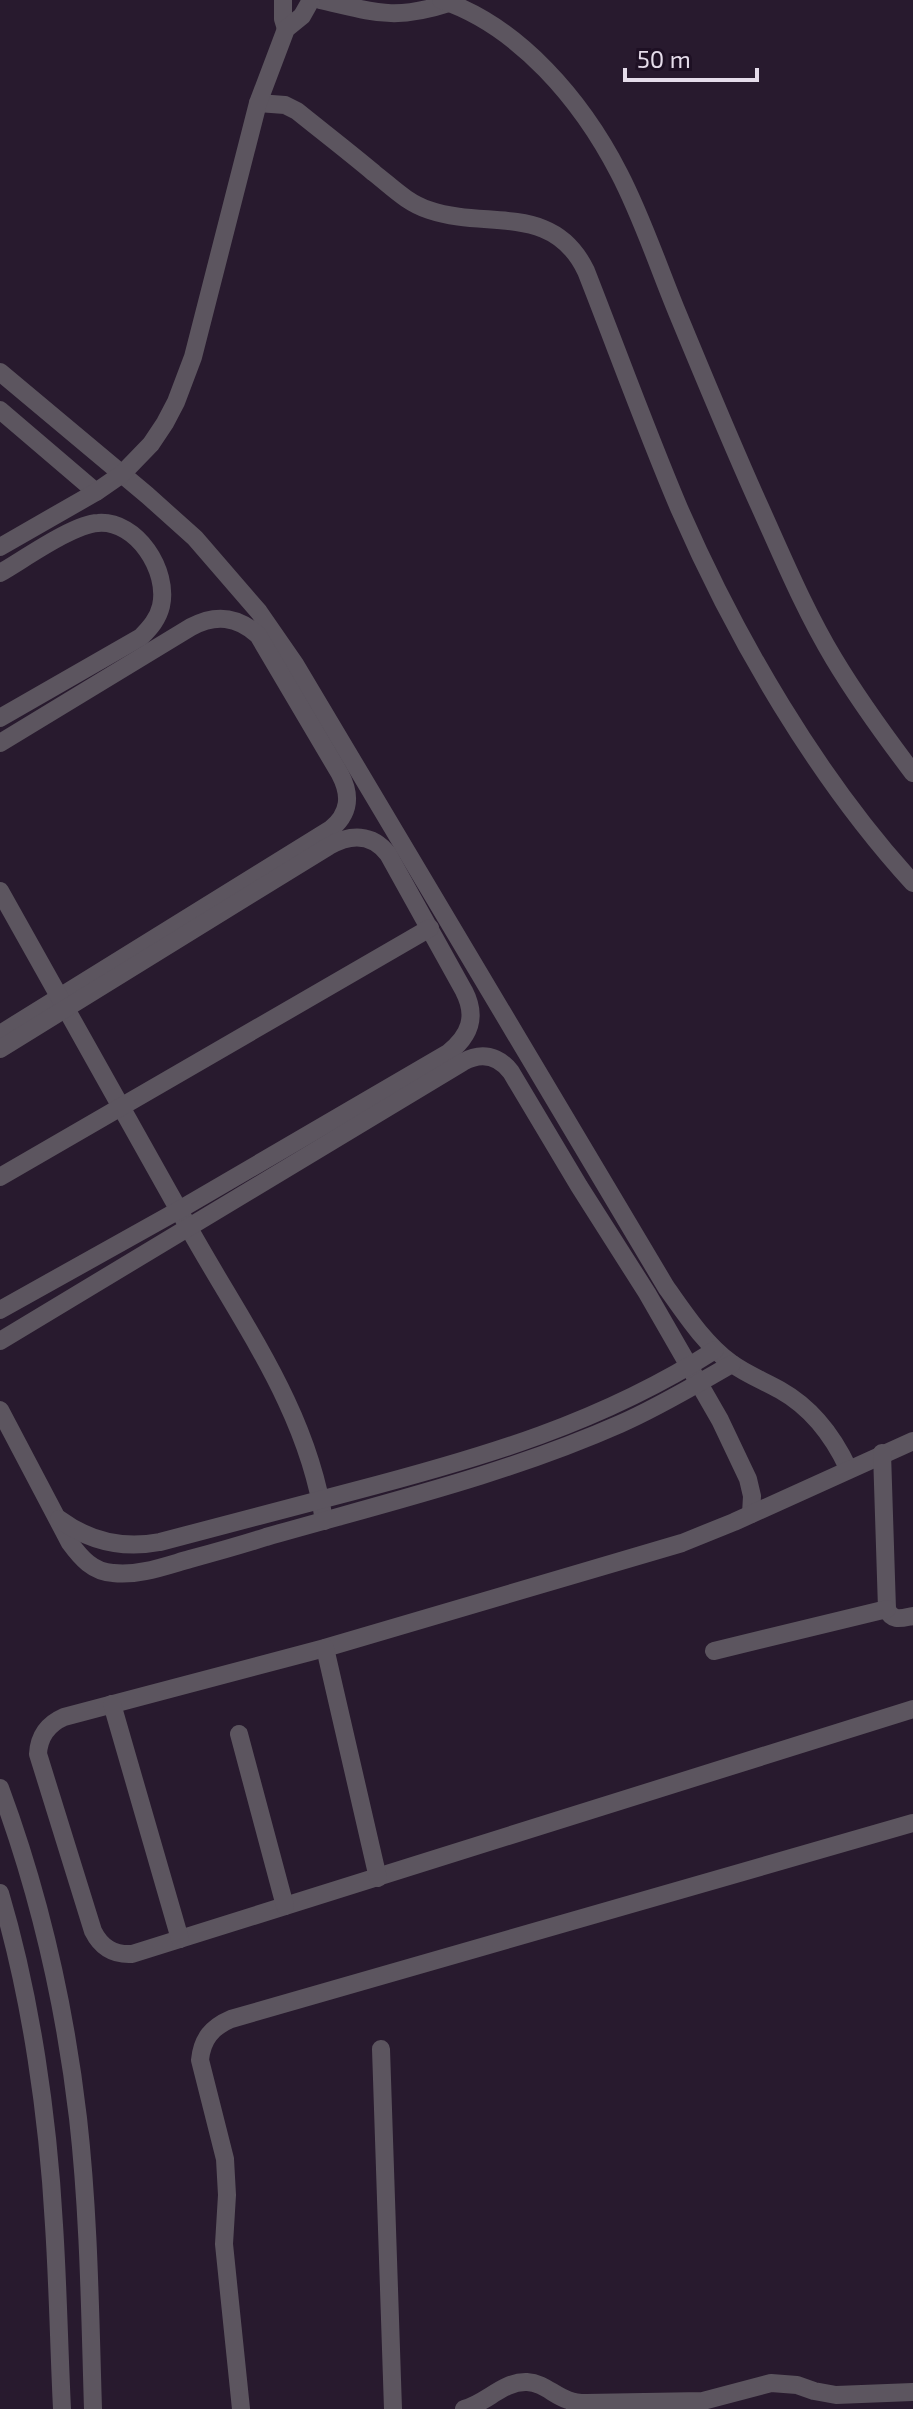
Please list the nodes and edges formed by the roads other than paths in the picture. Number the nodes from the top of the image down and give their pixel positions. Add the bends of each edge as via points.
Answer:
1 (283, 0) edge
2 (311, 0) edge
3 (320, 0) edge
4 (445, 1) edge
5 (286, 29) junction
6 (258, 103) junction
7 (0, 372) edge
8 (0, 410) edge
9 (122, 474) junction
10 (96, 492) junction
11 (0, 547) edge
12 (0, 573) edge
13 (0, 718) edge
14 (0, 743) edge
15 (913, 773) edge
16 (913, 883) edge
17 (0, 891) edge
18 (430, 928) junction
19 (63, 1003) junction
20 (0, 1034) edge
21 (0, 1049) edge
22 (122, 1107) junction
23 (0, 1177) edge
24 (179, 1210) junction
25 (189, 1228) junction
26 (0, 1310) edge
27 (0, 1341) edge
28 (715, 1350) junction
29 (732, 1364) junction
30 (689, 1367) junction
31 (699, 1383) junction
32 (0, 1410) edge
33 (913, 1441) edge
34 (882, 1453) junction
35 (848, 1468) junction
36 (321, 1499) junction
37 (751, 1514) junction
38 (57, 1517) junction
39 (324, 1521) junction
40 (887, 1609) junction
41 (913, 1616) edge
42 (325, 1648) junction
43 (714, 1651) dead end
44 (112, 1704) junction
45 (913, 1709) edge
46 (239, 1734) dead end
47 (0, 1788) edge
48 (913, 1823) edge
49 (378, 1878) junction
50 (0, 1893) edge
51 (285, 1906) junction
52 (180, 1939) junction
53 (381, 2049) dead end
54 (913, 2392) edge
55 (62, 2409) edge
56 (93, 2409) edge
57 (241, 2409) edge
58 (393, 2409) edge
59 (464, 2409) edge

1 - 5 street
2 - 5 street
3 - 4 street via 390,14 414,13
4 - 15 street via 518,44 574,103 604,147 633,202 745,473 814,622 865,708
5 - 6 street
6 - 9 street via 186,379 151,444
6 - 16 street via 297,111 418,206 532,224 555,233 574,249 680,509 738,628 806,742 864,826
7 - 9 street
8 - 10 street
9 - 10 street
9 - 28 street via 217,562 283,646 649,1261
10 - 11 street
12 - 13 street via 78,528 106,523 127,531 145,549 162,596 156,619 141,637
14 - 19 street via 191,627 209,619 229,619 258,635 347,790 344,816 331,829
17 - 19 street
18 - 19 street via 382,846 365,837 346,838
18 - 22 street
18 - 24 street via 469,1000 471,1020 464,1039
19 - 20 street
19 - 21 street
19 - 22 street
22 - 23 street
22 - 24 street
24 - 25 street
24 - 26 street
25 - 27 street
25 - 30 street via 463,1062 489,1056 511,1072
25 - 36 street via 292,1409
28 - 29 street
28 - 30 street
29 - 31 street
29 - 35 street via 803,1406 834,1440
30 - 31 street
30 - 36 street via 539,1437
31 - 37 street via 745,1471
31 - 39 street via 582,1440
32 - 38 street
33 - 34 street
34 - 35 street
34 - 40 street
35 - 37 street
36 - 38 street via 147,1545 106,1542
36 - 39 street
37 - 42 street via 682,1543
38 - 39 street via 80,1557 93,1567 125,1574
40 - 41 street via 896,1618
40 - 43 street
42 - 44 street
42 - 49 street
44 - 52 street
44 - 52 street via 50,1725 41,1739 39,1761 102,1945 132,1954
45 - 49 street
46 - 51 street
47 - 56 street via 44,1933 78,2116
48 - 57 street via 231,2019 213,2029 200,2060 225,2159 224,2244
49 - 51 street
50 - 55 street via 30,2023 44,2122
51 - 52 street
53 - 58 street
54 - 59 street via 836,2395 771,2383 690,2402 586,2403 568,2401 526,2382

